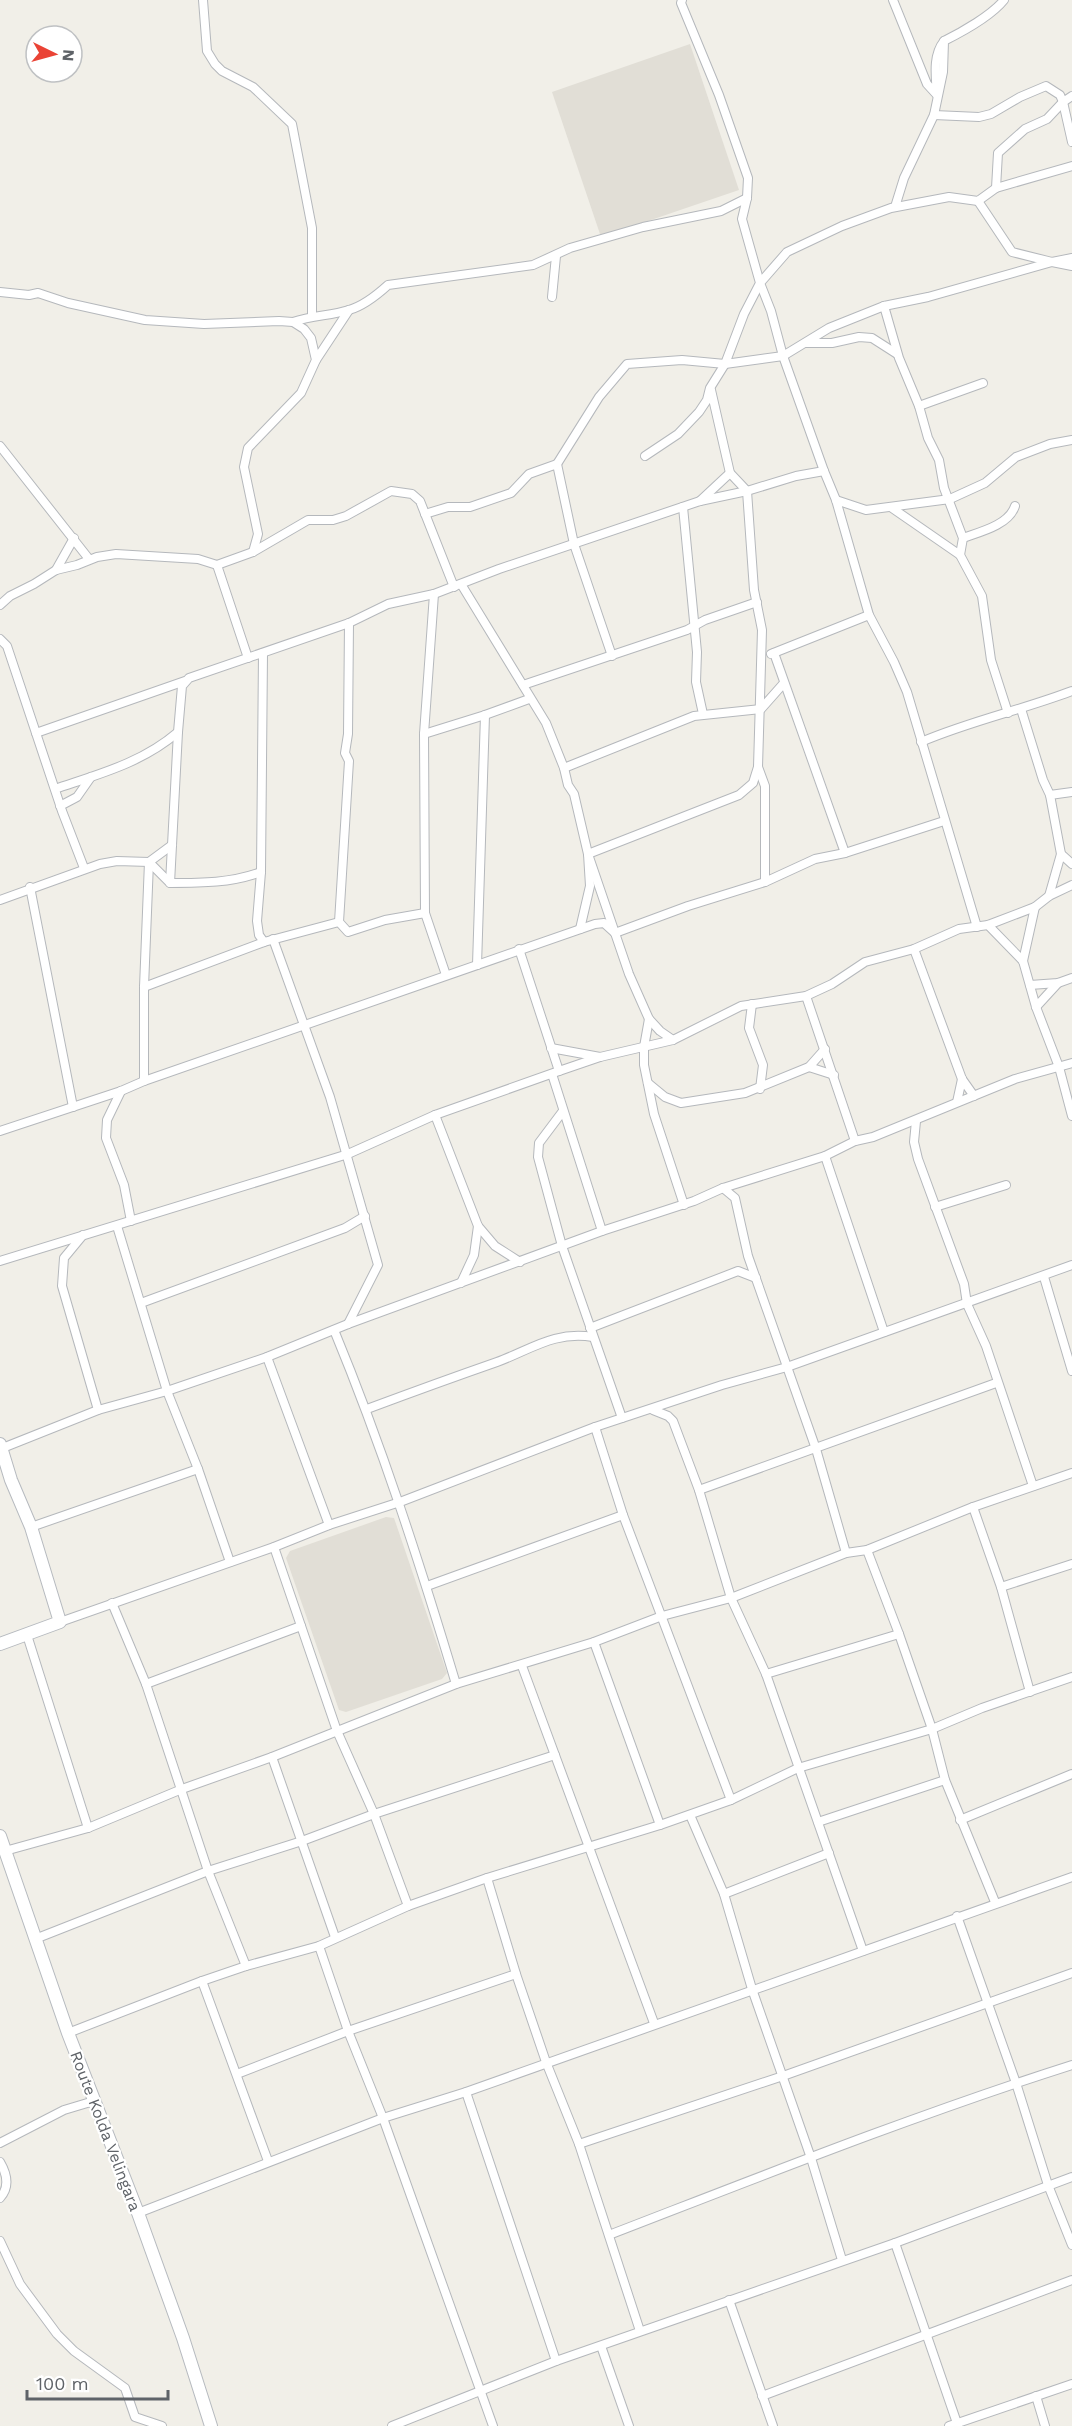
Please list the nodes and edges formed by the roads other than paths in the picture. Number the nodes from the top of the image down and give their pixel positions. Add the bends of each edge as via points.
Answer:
1 (203, 0) edge
2 (682, 0) edge
3 (893, 0) edge
4 (1004, 0) edge
5 (937, 95) junction
6 (1072, 96) edge
7 (1063, 102) junction
8 (934, 115) junction
9 (1072, 142) edge
10 (1072, 166) edge
11 (996, 189) junction
12 (747, 198) junction
13 (978, 201) junction
14 (895, 207) junction
15 (556, 256) junction
16 (1072, 258) edge
17 (1052, 262) junction
18 (533, 265) junction
19 (1072, 266) edge
20 (553, 271) junction
21 (760, 283) junction
22 (0, 292) edge
23 (552, 297) dead end
24 (884, 306) junction
25 (349, 310) junction
26 (312, 315) junction
27 (293, 322) junction
28 (806, 343) junction
29 (897, 354) junction
30 (783, 356) junction
31 (316, 360) junction
32 (725, 364) junction
33 (983, 383) dead end
34 (710, 388) junction
35 (919, 406) junction
36 (1072, 440) edge
37 (0, 446) edge
38 (645, 456) dead end
39 (557, 464) junction
40 (824, 471) junction
41 (730, 473) junction
42 (747, 491) junction
43 (836, 500) junction
44 (950, 500) junction
45 (700, 501) junction
46 (1015, 506) dead end
47 (683, 507) junction
48 (892, 508) junction
49 (425, 514) junction
50 (74, 538) junction
51 (963, 538) junction
52 (574, 544) junction
53 (254, 552) junction
54 (960, 555) junction
55 (89, 559) junction
56 (217, 565) junction
57 (56, 570) junction
58 (457, 586) junction
59 (434, 594) junction
60 (756, 602) junction
61 (0, 605) edge
62 (868, 615) junction
63 (349, 623) junction
64 (693, 626) junction
65 (0, 639) edge
66 (774, 652) junction
67 (263, 653) junction
68 (612, 656) junction
69 (762, 657) junction
70 (248, 658) junction
71 (185, 681) junction
72 (784, 684) junction
73 (523, 686) junction
74 (1072, 691) edge
75 (529, 699) junction
76 (761, 709) junction
77 (1021, 709) junction
78 (703, 714) junction
79 (1008, 714) junction
80 (485, 715) junction
81 (178, 732) junction
82 (36, 733) junction
83 (424, 734) junction
84 (921, 742) junction
85 (758, 766) junction
86 (564, 768) junction
87 (91, 777) junction
88 (753, 783) junction
89 (765, 786) junction
90 (55, 789) junction
91 (1072, 792) edge
92 (1050, 795) junction
93 (60, 806) junction
94 (945, 821) junction
95 (172, 845) junction
96 (588, 854) junction
97 (845, 854) junction
98 (1061, 854) junction
99 (149, 862) junction
100 (1072, 864) edge
101 (84, 868) junction
102 (261, 872) junction
103 (244, 878) junction
104 (765, 882) junction
105 (170, 883) junction
106 (1072, 885) edge
107 (30, 887) junction
108 (260, 888) junction
109 (1049, 896) junction
110 (0, 900) edge
111 (1035, 907) junction
112 (425, 913) junction
113 (339, 922) junction
114 (988, 925) junction
115 (977, 927) junction
116 (580, 929) junction
117 (615, 933) junction
118 (273, 939) junction
119 (264, 942) junction
120 (519, 949) junction
121 (914, 950) junction
122 (1023, 961) junction
123 (477, 965) junction
124 (446, 975) junction
125 (1072, 978) edge
126 (1058, 983) junction
127 (1030, 985) junction
128 (144, 987) junction
129 (806, 996) junction
130 (752, 1004) junction
131 (1036, 1007) junction
132 (649, 1019) junction
133 (305, 1024) junction
134 (674, 1040) junction
135 (644, 1047) junction
136 (551, 1048) junction
137 (825, 1049) junction
138 (600, 1057) junction
139 (1072, 1063) edge
140 (809, 1067) junction
141 (1059, 1067) junction
142 (555, 1072) junction
143 (763, 1072) junction
144 (834, 1075) junction
145 (962, 1079) junction
146 (774, 1080) junction
147 (144, 1081) junction
148 (648, 1083) junction
149 (760, 1089) junction
150 (121, 1091) junction
151 (974, 1096) junction
152 (957, 1102) junction
153 (73, 1107) junction
154 (563, 1111) junction
155 (435, 1115) junction
156 (1072, 1116) edge
157 (916, 1120) junction
158 (0, 1131) edge
159 (855, 1141) junction
160 (348, 1154) junction
161 (825, 1156) junction
162 (1006, 1185) dead end
163 (723, 1188) junction
164 (684, 1205) junction
165 (935, 1207) junction
166 (365, 1216) junction
167 (131, 1221) junction
168 (117, 1226) junction
169 (478, 1226) junction
170 (345, 1228) junction
171 (602, 1231) junction
172 (368, 1232) junction
173 (83, 1234) junction
174 (562, 1246) junction
175 (748, 1256) junction
176 (0, 1261) edge
177 (520, 1262) junction
178 (1072, 1265) edge
179 (738, 1271) junction
180 (1044, 1277) junction
181 (756, 1278) junction
182 (461, 1283) junction
183 (141, 1303) junction
184 (967, 1304) junction
185 (348, 1324) junction
186 (590, 1328) junction
187 (334, 1330) junction
188 (884, 1332) junction
189 (573, 1334) junction
190 (267, 1358) junction
191 (787, 1367) junction
192 (1072, 1371) edge
193 (996, 1383) junction
194 (167, 1391) junction
195 (367, 1409) junction
196 (652, 1409) junction
197 (98, 1410) junction
198 (622, 1418) junction
199 (595, 1427) junction
200 (1, 1448) edge
201 (816, 1449) junction
202 (198, 1469) junction
203 (1072, 1473) edge
204 (1033, 1486) junction
205 (699, 1490) junction
206 (400, 1502) junction
207 (973, 1507) junction
208 (623, 1515) junction
209 (329, 1525) junction
210 (31, 1527) junction
211 (274, 1547) junction
212 (867, 1550) junction
213 (846, 1553) junction
214 (230, 1562) junction
215 (1072, 1564) edge
216 (427, 1586) junction
217 (1001, 1587) junction
218 (732, 1598) junction
219 (112, 1603) junction
220 (662, 1616) junction
221 (60, 1622) junction
222 (301, 1626) junction
223 (899, 1634) junction
224 (27, 1635) junction
225 (594, 1642) junction
226 (0, 1644) edge
227 (522, 1666) junction
228 (766, 1674) junction
229 (1072, 1677) edge
230 (146, 1684) junction
231 (456, 1684) junction
232 (1030, 1692) junction
233 (932, 1729) junction
234 (337, 1731) junction
235 (555, 1755) junction
236 (272, 1757) junction
237 (798, 1768) junction
238 (1072, 1774) edge
239 (945, 1780) junction
240 (182, 1789) junction
241 (731, 1800) junction
242 (374, 1814) junction
243 (690, 1815) junction
244 (960, 1820) junction
245 (818, 1822) junction
246 (660, 1825) junction
247 (88, 1827) junction
248 (0, 1836) edge
249 (302, 1841) junction
250 (588, 1848) junction
251 (5, 1851) junction
252 (829, 1853) junction
253 (208, 1871) junction
254 (1072, 1877) edge
255 (487, 1878) junction
256 (724, 1894) junction
257 (995, 1902) junction
258 (408, 1906) junction
259 (957, 1916) junction
260 (335, 1937) junction
261 (36, 1939) junction
262 (319, 1946) junction
263 (863, 1951) junction
264 (246, 1966) junction
265 (1072, 1973) edge
266 (516, 1974) junction
267 (202, 1981) junction
268 (752, 1989) junction
269 (988, 2004) junction
270 (654, 2024) junction
271 (348, 2031) junction
272 (68, 2033) junction
273 (546, 2062) junction
274 (1072, 2065) edge
275 (237, 2074) junction
276 (783, 2076) junction
277 (1016, 2082) junction
278 (466, 2092) junction
279 (94, 2101) junction
280 (383, 2118) junction
281 (0, 2143) edge
282 (579, 2144) junction
283 (811, 2158) junction
284 (268, 2161) junction
285 (0, 2162) edge
286 (1072, 2177) edge
287 (1048, 2185) junction
288 (0, 2198) edge
289 (138, 2212) junction
290 (609, 2235) junction
291 (0, 2241) edge
292 (895, 2243) junction
293 (1072, 2245) edge
294 (842, 2260) junction
295 (1072, 2280) edge
296 (729, 2300) junction
297 (640, 2331) junction
298 (926, 2336) junction
299 (601, 2346) junction
300 (556, 2361) junction
301 (1072, 2384) edge
302 (480, 2390) junction
303 (762, 2396) junction
304 (1036, 2396) junction
305 (955, 2425) edge
306 (162, 2426) edge
307 (211, 2426) edge
308 (392, 2426) edge
309 (493, 2426) edge
310 (629, 2426) edge
311 (773, 2426) edge
312 (1045, 2426) edge

1 - 26 street via 207,51 216,64 254,87 292,124 312,228
2 - 12 street via 748,178
3 - 5 street via 927,84
4 - 5 street via 969,28 944,41
5 - 8 street
6 - 7 street
7 - 8 street via 1060,95 1046,86 985,116
7 - 9 street
7 - 11 street via 1047,119 1025,129 998,153
8 - 14 street via 904,178
10 - 11 street
11 - 13 street
12 - 15 street via 721,211 643,228 570,248
12 - 21 street via 742,219
13 - 14 street via 949,197
13 - 17 street via 1012,252
14 - 21 street via 824,233 788,252
15 - 18 street
15 - 20 street
16 - 17 street
17 - 19 street
17 - 24 street
18 - 20 street
18 - 25 street via 388,285 378,295
20 - 23 street
21 - 30 street
21 - 32 street
22 - 27 street via 38,293 145,320 204,324
24 - 28 street via 829,328
24 - 29 street
25 - 26 street
25 - 31 street
26 - 27 street
27 - 31 street via 311,338
28 - 29 street via 872,338
28 - 30 street
29 - 35 street
30 - 32 street
30 - 40 street
31 - 53 street via 301,393 248,448 244,467 258,534
32 - 34 street
32 - 39 street via 682,360 627,364 599,397
33 - 35 street
34 - 38 street via 707,400 690,424
34 - 41 street
35 - 44 street
36 - 44 street via 1016,458 985,483
37 - 50 street
39 - 49 street via 529,474 511,493 470,507 448,507
39 - 52 street
40 - 42 street
40 - 43 street
41 - 42 street
41 - 45 street
42 - 45 street
42 - 60 street
43 - 48 street via 866,510
43 - 62 street
44 - 48 street
44 - 51 street
45 - 47 street
46 - 51 street via 1012,514 1001,522
47 - 52 street
47 - 64 street
48 - 54 street
49 - 53 street via 412,494 391,490 346,516 308,520
49 - 58 street
50 - 55 street
50 - 57 street
51 - 54 street
52 - 58 street
52 - 68 street
53 - 56 street
54 - 79 street via 982,596 991,660
55 - 56 street via 116,554 198,559
55 - 57 street
56 - 70 street
57 - 61 street
58 - 59 street
58 - 73 street
59 - 63 street via 388,604
59 - 83 street
60 - 64 street
60 - 69 street
62 - 66 street
62 - 84 street via 907,692
63 - 67 street
63 - 113 street via 345,753 349,760
64 - 68 street
64 - 78 street via 696,682
65 - 82 street via 7,646
66 - 69 street
66 - 72 street
67 - 70 street
67 - 102 street
68 - 73 street
69 - 76 street
70 - 71 street
71 - 81 street
71 - 82 street
72 - 76 street
72 - 97 street
73 - 75 street
74 - 77 street
75 - 80 street
75 - 86 street via 546,723
76 - 78 street
76 - 85 street
77 - 79 street
77 - 92 street
78 - 86 street
79 - 84 street via 979,720
80 - 83 street
80 - 123 street
81 - 87 street via 142,758
81 - 95 street
82 - 90 street
83 - 112 street
84 - 94 street
85 - 88 street
85 - 89 street
86 - 96 street
87 - 90 street
87 - 93 street via 77,797
88 - 89 street
88 - 96 street via 739,795
89 - 104 street
90 - 93 street
91 - 92 street
92 - 98 street
93 - 101 street
94 - 97 street
94 - 115 street
95 - 99 street
95 - 105 street
96 - 116 street via 590,886
96 - 117 street
97 - 104 street via 815,860
98 - 100 street
98 - 109 street
99 - 101 street via 117,861
99 - 105 street
99 - 128 street
101 - 107 street
102 - 103 street
102 - 108 street
103 - 105 street
103 - 108 street
104 - 117 street
106 - 109 street
107 - 110 street
107 - 153 street
108 - 119 street via 257,921
109 - 111 street
111 - 114 street
111 - 122 street
112 - 113 street via 348,932
112 - 124 street
113 - 118 street
114 - 115 street
114 - 122 street
115 - 121 street via 959,929
116 - 117 street via 604,923
116 - 120 street
117 - 132 street
118 - 119 street
118 - 133 street
119 - 128 street
120 - 123 street
120 - 136 street
121 - 129 street via 865,962
121 - 145 street
122 - 127 street
123 - 124 street
124 - 133 street
125 - 126 street
126 - 127 street
126 - 131 street
127 - 131 street
128 - 147 street
129 - 130 street
129 - 137 street
130 - 134 street
130 - 143 street via 749,1028
131 - 141 street
132 - 134 street
132 - 135 street
133 - 147 street
133 - 160 street
134 - 135 street
135 - 138 street
135 - 148 street
136 - 138 street
136 - 142 street
137 - 140 street
137 - 144 street
138 - 142 street
139 - 141 street
140 - 144 street
140 - 146 street
141 - 151 street
141 - 156 street
142 - 154 street
142 - 155 street
143 - 146 street
143 - 149 street
144 - 159 street
145 - 151 street
145 - 152 street
146 - 149 street
147 - 150 street
148 - 149 street via 665,1097 681,1103
148 - 164 street via 654,1114
150 - 153 street
150 - 167 street via 107,1120 106,1138 124,1185
151 - 152 street
152 - 157 street
153 - 158 street
154 - 171 street
154 - 174 street via 537,1149
155 - 160 street
155 - 169 street
157 - 159 street
157 - 165 street via 914,1142
159 - 161 street
160 - 166 street
160 - 167 street
161 - 163 street
161 - 188 street
162 - 165 street
163 - 164 street
163 - 175 street via 735,1198
164 - 171 street
165 - 184 street via 964,1284
166 - 170 street
166 - 172 street
167 - 168 street
168 - 173 street
168 - 183 street
169 - 177 street via 495,1246
169 - 182 street via 474,1255
170 - 172 street
170 - 183 street
171 - 174 street
172 - 185 street via 378,1265
173 - 176 street
173 - 197 street via 64,1258 62,1286
174 - 177 street
174 - 186 street
175 - 179 street
175 - 181 street
177 - 182 street
178 - 180 street
179 - 181 street
179 - 186 street
180 - 184 street
180 - 192 street
181 - 191 street
182 - 185 street
183 - 194 street
184 - 188 street
184 - 193 street via 986,1346
185 - 187 street
186 - 189 street
186 - 189 street
186 - 198 street
187 - 190 street
187 - 195 street
188 - 191 street
189 - 195 street
190 - 194 street
190 - 209 street
191 - 196 street
191 - 201 street
193 - 201 street
193 - 204 street
194 - 197 street
194 - 202 street
195 - 206 street
196 - 198 street
196 - 205 street via 673,1421
197 - 200 street
198 - 199 street
199 - 206 street
199 - 208 street
200 - 210 main road
201 - 205 street
201 - 213 street
202 - 210 street
202 - 214 street
203 - 204 street
204 - 207 street
205 - 218 street
206 - 209 street
206 - 216 street
207 - 212 street
207 - 217 street
208 - 216 street
208 - 220 street
209 - 211 street
210 - 221 main road
211 - 214 street
211 - 222 street
212 - 213 street
212 - 223 street
213 - 218 street
214 - 219 street
215 - 217 street
216 - 231 street
217 - 232 street
218 - 220 street
218 - 228 street
219 - 221 street
219 - 230 street
220 - 225 street
220 - 241 street
221 - 224 main road
222 - 230 street
222 - 234 street
223 - 228 street
223 - 233 street
224 - 226 main road
224 - 247 street
225 - 227 street
225 - 246 street
227 - 231 street
227 - 235 street
228 - 237 street
229 - 232 street
230 - 240 street
231 - 234 street
232 - 233 street
233 - 237 street
233 - 239 street
234 - 236 street
234 - 242 street
235 - 242 street
235 - 250 street
236 - 240 street
236 - 249 street
237 - 241 street
237 - 245 street
238 - 244 street
239 - 244 street
239 - 245 street
240 - 247 street
240 - 253 street
241 - 243 street
242 - 249 street
242 - 258 street
243 - 246 street
243 - 256 street
244 - 257 street
245 - 252 street
246 - 250 street
247 - 251 street
248 - 251 main road, Route Kolda Velingara
249 - 253 street
249 - 260 street
250 - 255 street
250 - 270 street
251 - 261 main road, Route Kolda Velingara
252 - 256 street
252 - 263 street
253 - 261 street
253 - 264 street
254 - 257 street
255 - 258 street
255 - 266 street
256 - 268 street
257 - 259 street
258 - 260 street
259 - 263 street
259 - 269 street
260 - 262 street
261 - 272 main road, Route Kolda Velingara
262 - 264 street
262 - 271 street
263 - 268 street
264 - 267 street
265 - 269 street
266 - 271 street
266 - 273 street
267 - 272 street
267 - 275 street
268 - 270 street
268 - 276 street
269 - 276 street
269 - 277 street
270 - 273 street
271 - 275 street
271 - 280 street
272 - 279 main road, Route Kolda Velingara
273 - 278 street
273 - 282 street
274 - 277 street
275 - 284 street
276 - 282 street
276 - 283 street
277 - 283 street
277 - 287 street
278 - 280 street
278 - 300 street
279 - 281 street via 64,2110
279 - 289 main road, Route Kolda Velingara
280 - 284 street
280 - 302 street
282 - 290 street
283 - 290 street
283 - 294 street
284 - 289 street
285 - 288 street via 7,2181
286 - 287 street
287 - 292 street
287 - 293 street
289 - 307 main road, Route Kolda Velingara
290 - 297 street
291 - 306 street via 20,2284 57,2334 125,2388 135,2417
292 - 294 street
292 - 298 street
294 - 296 street
295 - 298 street
296 - 297 street
296 - 303 street
297 - 299 street
298 - 303 street
298 - 305 street
299 - 300 street
299 - 310 street
300 - 302 street
301 - 304 street
302 - 308 street
302 - 309 street
303 - 311 street
304 - 305 street
304 - 312 street

